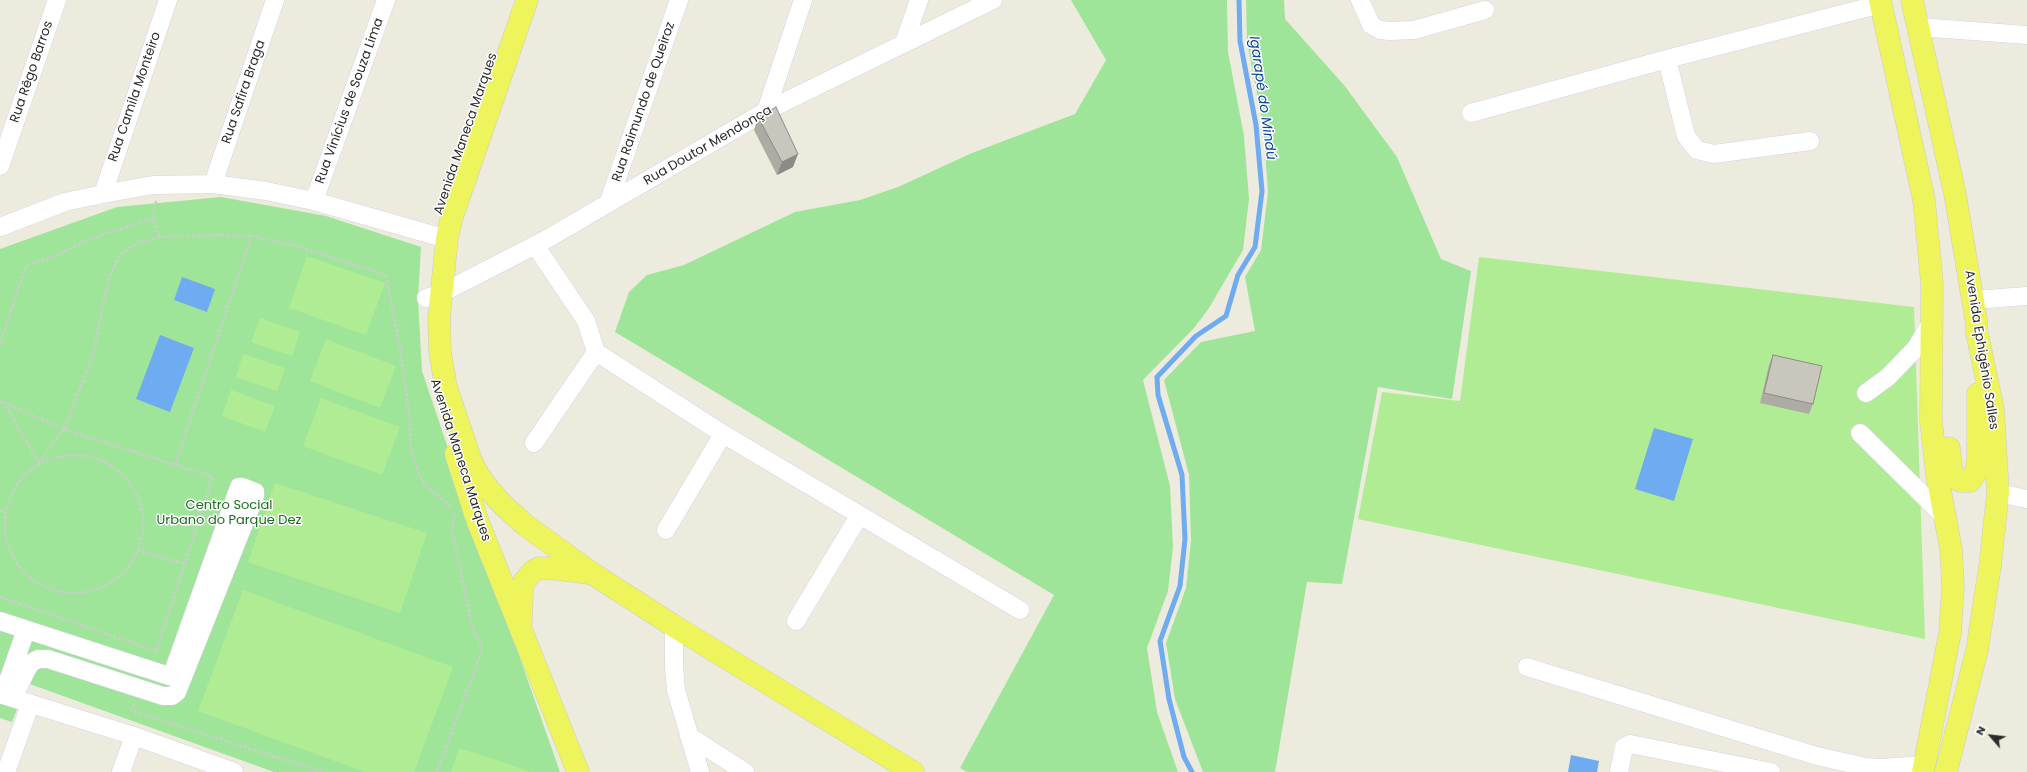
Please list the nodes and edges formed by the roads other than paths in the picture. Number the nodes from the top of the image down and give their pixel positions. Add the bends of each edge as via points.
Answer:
1 (57, 0) edge
2 (168, 0) edge
3 (275, 0) edge
4 (386, 0) edge
5 (511, 0) edge
6 (527, 0) edge
7 (679, 0) edge
8 (803, 0) edge
9 (919, 0) edge
10 (993, 0) edge
11 (1360, 0) edge
12 (1912, 0) edge
13 (1881, 2) edge
14 (1485, 10) dead end
15 (1919, 27) junction
16 (2027, 35) edge
17 (904, 43) junction
18 (1667, 58) junction
19 (766, 111) junction
20 (1471, 113) dead end
21 (1810, 140) dead end
22 (0, 166) edge
23 (213, 184) junction
24 (103, 194) junction
25 (314, 201) junction
26 (608, 204) junction
27 (0, 227) edge
28 (440, 237) junction
29 (535, 245) junction
30 (1932, 283) junction
31 (434, 296) junction
32 (2027, 296) edge
33 (1973, 300) junction
34 (1931, 323) junction
35 (1977, 333) junction
36 (596, 352) junction
37 (1866, 393) dead end
38 (1860, 433) dead end
39 (723, 434) junction
40 (534, 443) dead end
41 (1998, 493) junction
42 (2027, 499) edge
43 (860, 516) junction
44 (1946, 518) junction
45 (666, 530) dead end
46 (593, 574) junction
47 (1020, 610) dead end
48 (796, 621) dead end
49 (0, 623) edge
50 (674, 626) junction
51 (26, 630) junction
52 (520, 630) junction
53 (1527, 667) dead end
54 (12, 698) edge
55 (134, 736) junction
56 (690, 736) junction
57 (1924, 768) edge
58 (231, 771) edge
59 (6, 772) edge
60 (121, 772) edge
61 (578, 772) edge
62 (700, 772) edge
63 (745, 772) edge
64 (913, 772) edge
65 (1619, 772) edge
66 (1771, 772) edge
67 (1946, 772) edge

1 - 22 street, Rua Rêgo Barros
2 - 24 street, Rua Camila Monteiro
3 - 23 street, Rua Safira Braga
4 - 25 street, Rua Vinícius de Souza Lima
5 - 28 main road, Avenida Maneca Marques via 444,197
6 - 28 main road, Avenida Maneca Marques via 451,220
7 - 26 street, Rua Raimundo de Queiroz
8 - 19 street
9 - 17 street
10 - 17 street, Rua Doutor Mendonça
11 - 14 street via 1371,25 1380,30 1390,31 1414,30
12 - 15 main road, Avenida Ephigênio Salles
13 - 18 street
13 - 30 main road via 1924,200
15 - 16 street
15 - 33 main road, Avenida Ephigênio Salles via 1955,194
17 - 19 street, Rua Doutor Mendonça
18 - 20 street
18 - 21 street via 1686,136 1697,150 1714,154
19 - 26 street, Rua Doutor Mendonça
23 - 24 street via 153,185
23 - 25 street
24 - 27 street via 65,202
25 - 28 street
26 - 29 street, Rua Doutor Mendonça
28 - 31 main road, Avenida Maneca Marques
29 - 31 street, Rua Doutor Mendonça
29 - 36 street via 586,321
30 - 34 main road
30 - 35 main road via 1951,471 1955,478 1964,482 1973,478 1978,458
31 - 46 main road, Avenida Maneca Marques via 439,317 440,352 446,387 476,471 502,504 525,525
31 - 52 main road, Avenida Maneca Marques via 426,337 435,388 478,522
32 - 33 street
33 - 35 main road, Avenida Ephigênio Salles
34 - 37 street via 1916,348 1888,376
34 - 44 main road via 1931,422 1937,475
35 - 41 main road, Avenida Ephigênio Salles via 1993,409
36 - 39 street
36 - 40 street
38 - 44 street
39 - 43 street
39 - 45 street
41 - 42 street
41 - 67 main road, Avenida Ephigênio Salles via 1977,650
43 - 47 street
43 - 48 street
44 - 57 main road via 1954,587 1950,633
46 - 50 main road, Avenida Maneca Marques
46 - 52 main road via 549,568 533,571 522,589
49 - 51 street
50 - 56 street via 676,690
50 - 64 main road, Avenida Maneca Marques
51 - 54 street
51 - 54 street via 169,676 173,672 239,487 254,492 255,496 177,692 167,697 48,659 38,659 31,663
52 - 61 main road, Avenida Maneca Marques
53 - 57 street via 1817,756 1866,767
54 - 55 street
54 - 59 street
55 - 58 street
55 - 60 street
56 - 62 street
56 - 63 street
65 - 66 street via 1624,747 1630,744

